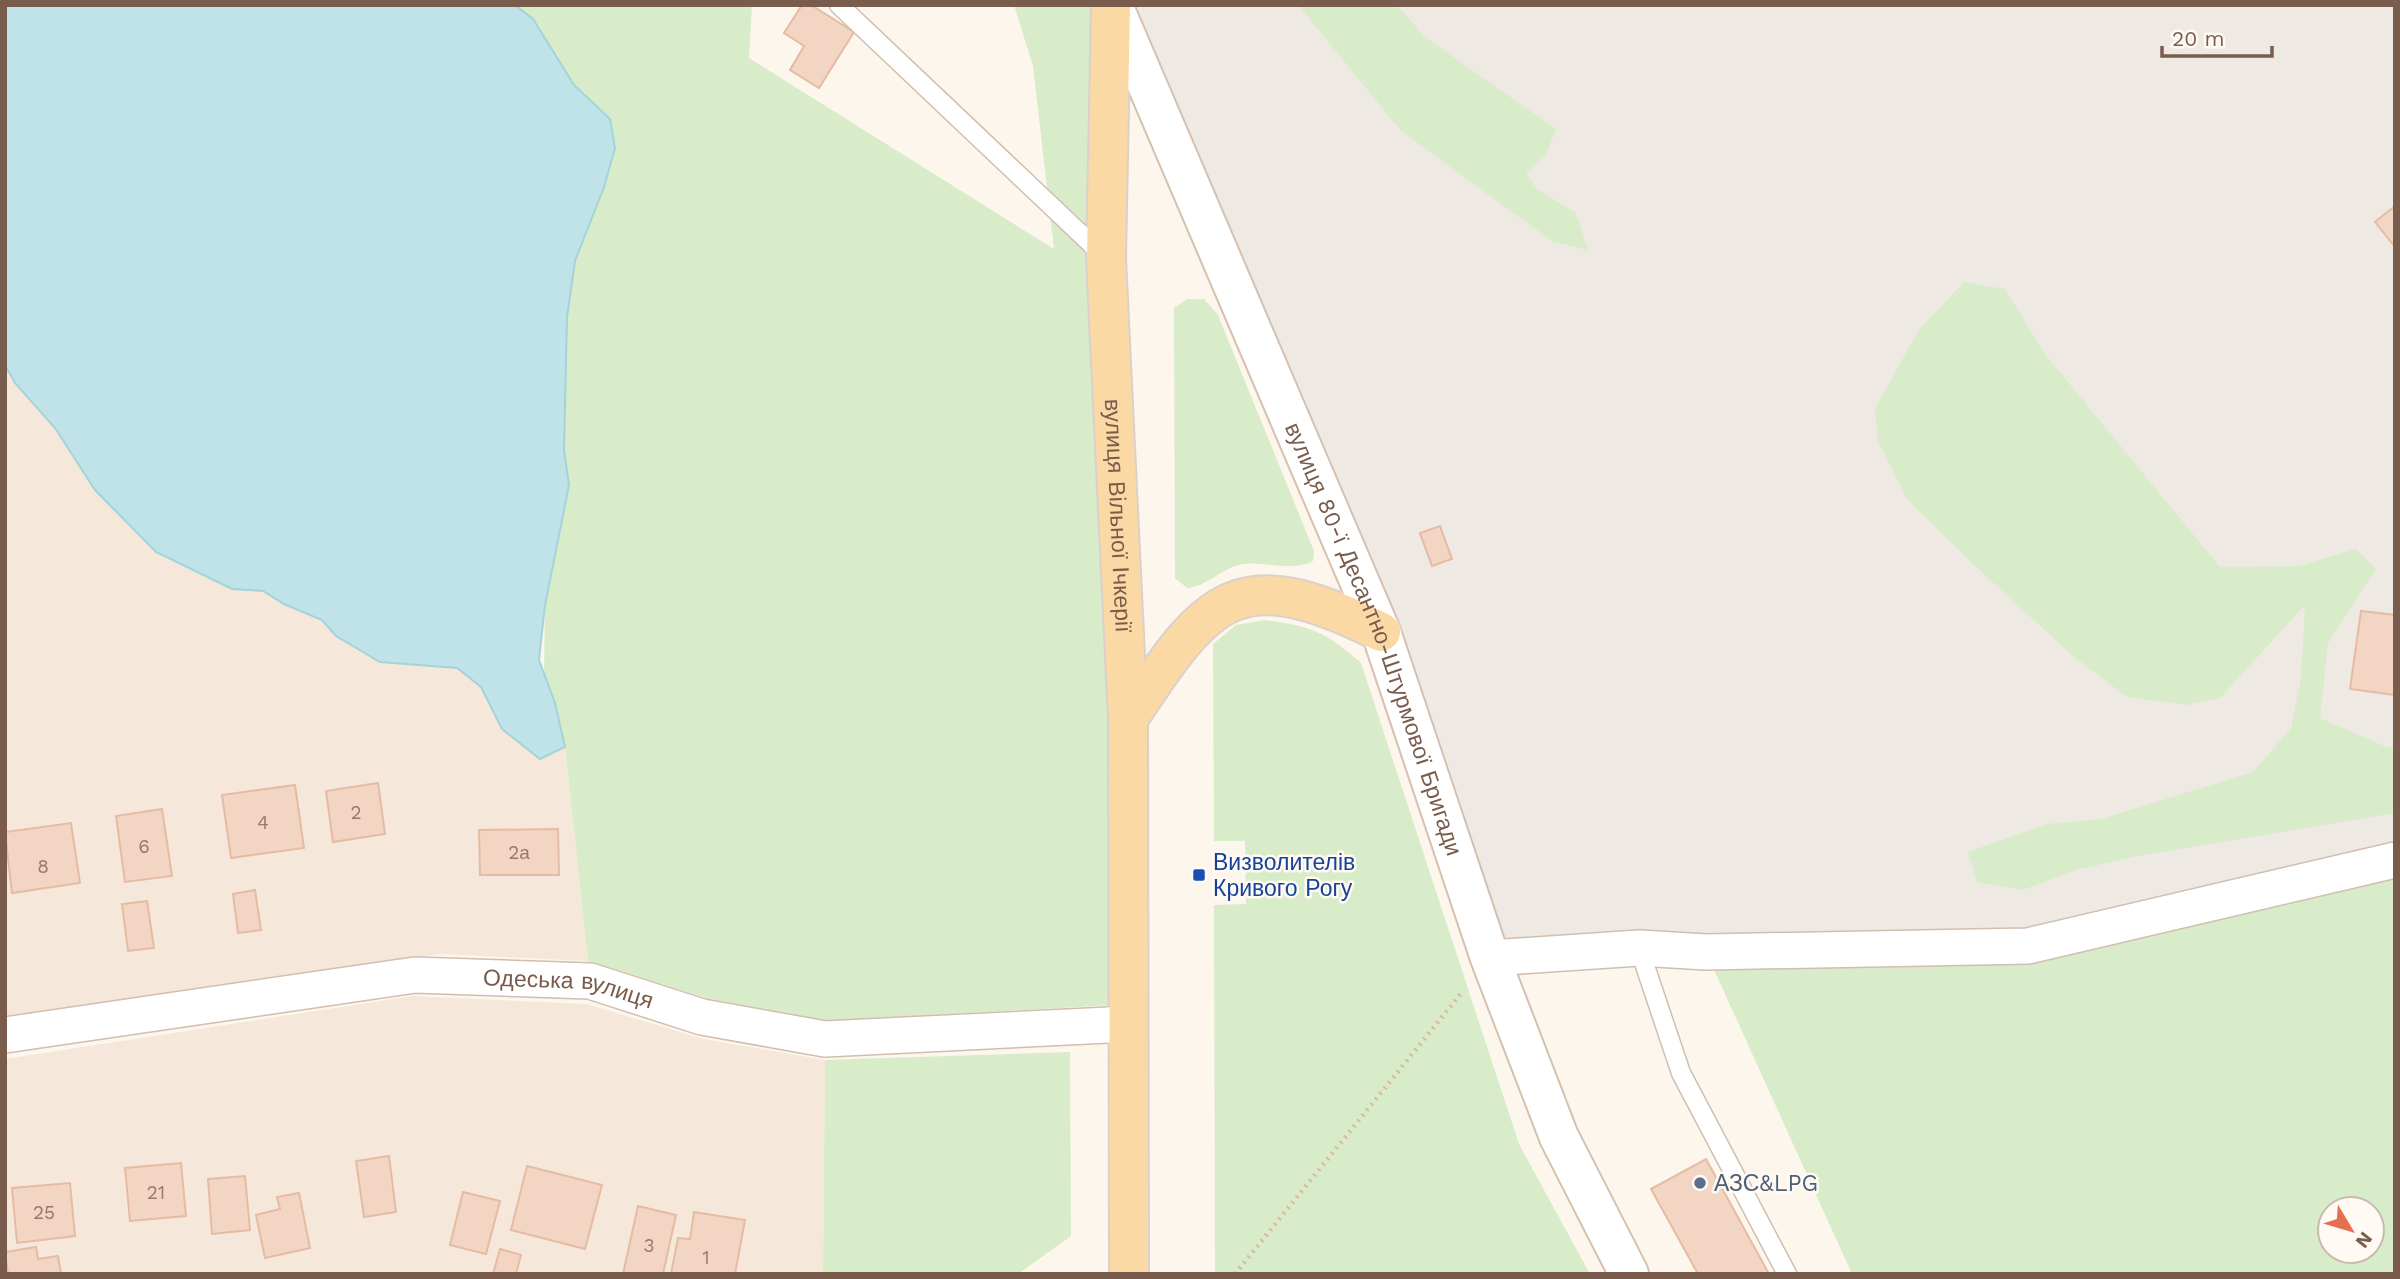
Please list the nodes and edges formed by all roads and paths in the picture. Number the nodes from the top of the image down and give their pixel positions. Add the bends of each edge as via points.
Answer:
1 (839, 5) edge
2 (1112, 5) edge
3 (1106, 258) junction
4 (1381, 632) junction
5 (1128, 719) junction
6 (2395, 860) edge
7 (1639, 948) junction
8 (1490, 958) junction
9 (1129, 1024) junction
10 (5, 1035) edge
11 (1129, 1274) edge
12 (1236, 1274) edge
13 (1629, 1274) edge
14 (1787, 1274) edge

1 - 3 lane
2 - 3 main road, вулиця Вільної Ічкерії
2 - 4 street, вулиця 80-ї Десантно-Штурмової Бригади
3 - 5 main road, вулиця Вільної Ічкерії
4 - 5 main road via 1290,595 1260,594 1234,601 1183,639
4 - 8 street, вулиця 80-ї Десантно-Штурмової Бригади
5 - 9 main road, вулиця Вільної Ічкерії
6 - 7 street via 2028,946 1706,952
7 - 8 street
7 - 14 lane via 1681,1073
8 - 12 path
8 - 13 street, вулиця 80-ї Десантно-Штурмової Бригади via 1559,1137
9 - 10 street, Одеська вулиця via 825,1039 702,1017 590,981 415,975
9 - 11 main road, вулиця Вільної Ічкерії

